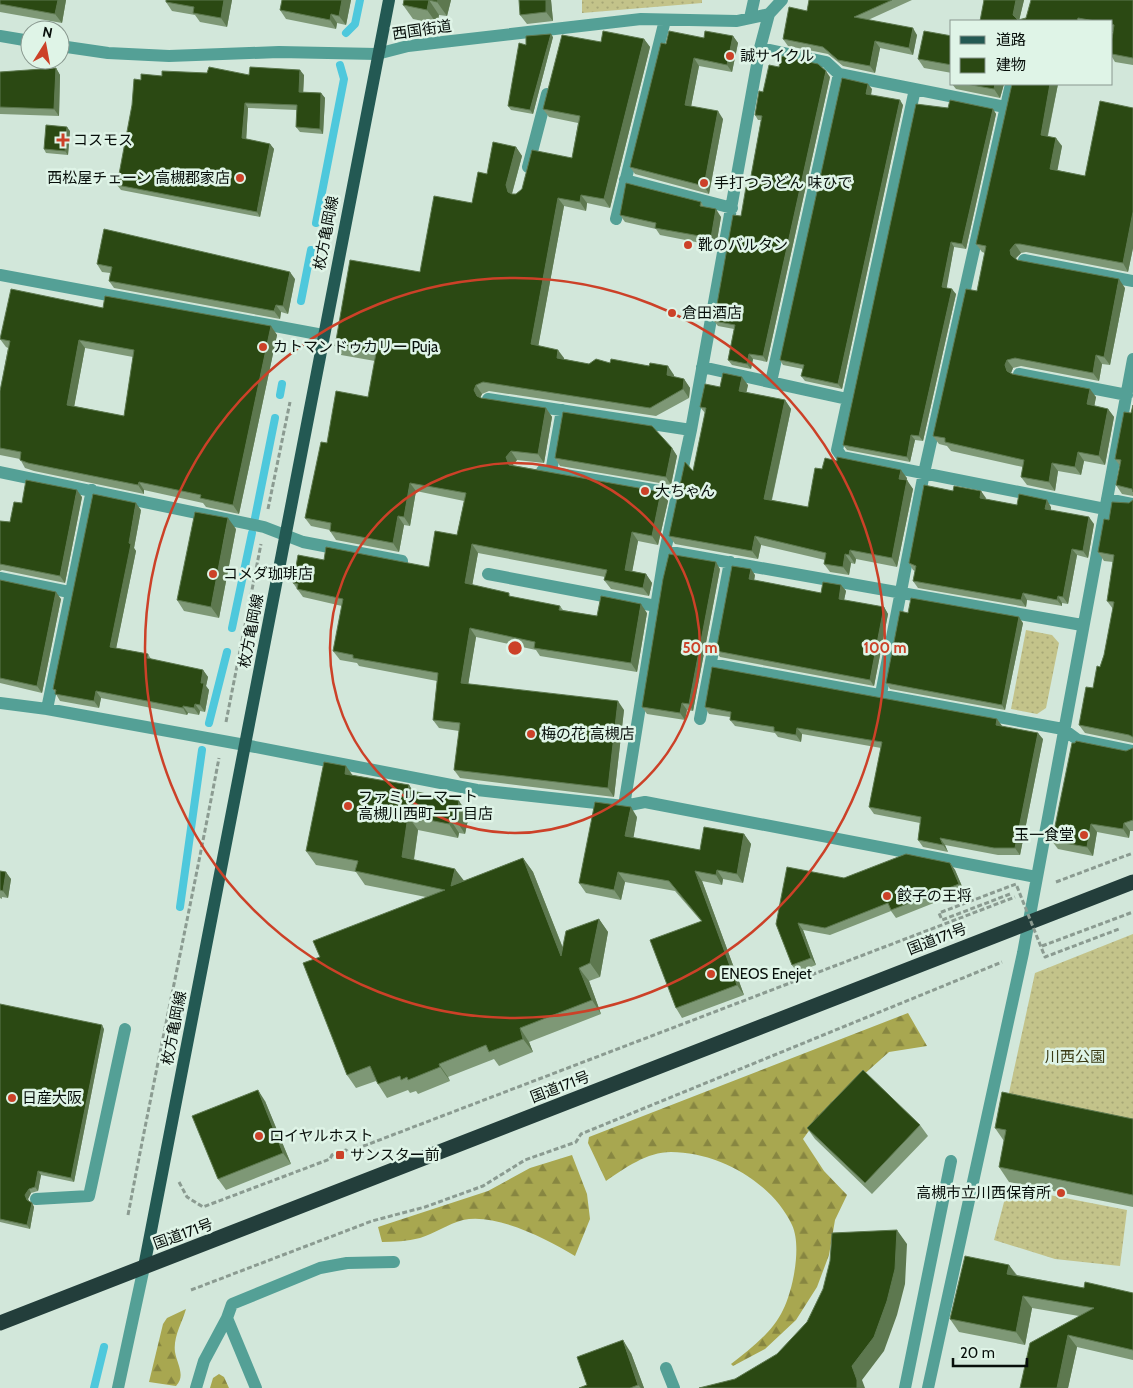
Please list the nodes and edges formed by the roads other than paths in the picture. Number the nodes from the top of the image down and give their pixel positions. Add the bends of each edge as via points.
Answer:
1 (389, 0) edge
2 (754, 0) edge
3 (782, 0) edge
4 (769, 14) junction
5 (750, 18) junction
6 (665, 20) junction
7 (0, 36) edge
8 (20, 39) edge
9 (70, 47) edge
10 (760, 48) junction
11 (377, 54) junction
12 (839, 74) junction
13 (550, 84) edge
14 (1011, 85) edge
15 (915, 89) junction
16 (1005, 107) junction
17 (525, 177) edge
18 (625, 180) junction
19 (732, 208) junction
20 (616, 219) dead end
21 (1024, 260) edge
22 (0, 275) edge
23 (1133, 281) edge
24 (323, 335) junction
25 (1133, 359) edge
26 (702, 367) junction
27 (1019, 374) edge
28 (1132, 378) edge
29 (771, 382) junction
30 (1127, 395) junction
31 (488, 399) edge
32 (847, 399) junction
33 (562, 410) junction
34 (691, 430) junction
35 (528, 468) edge
36 (0, 472) edge
37 (551, 472) junction
38 (924, 473) junction
39 (92, 490) junction
40 (677, 494) junction
41 (1106, 504) junction
42 (1133, 504) edge
43 (286, 535) junction
44 (665, 550) junction
45 (402, 561) edge
46 (730, 562) junction
47 (488, 574) dead end
48 (0, 578) edge
49 (69, 592) junction
50 (900, 592) junction
51 (656, 606) junction
52 (1082, 625) junction
53 (711, 664) junction
54 (881, 694) junction
55 (0, 703) edge
56 (47, 708) junction
57 (700, 719) dead end
58 (1063, 729) junction
59 (245, 745) junction
60 (1133, 751) edge
61 (624, 806) junction
62 (1133, 882) edge
63 (1035, 883) junction
64 (1029, 922) junction
65 (125, 1029) dead end
66 (951, 1161) dead end
67 (36, 1199) dead end
68 (394, 1262) dead end
69 (144, 1267) junction
70 (227, 1318) junction
71 (0, 1323) edge
72 (666, 1368) dead end
73 (118, 1388) edge
74 (196, 1388) edge
75 (256, 1388) edge
76 (674, 1388) edge
77 (905, 1388) edge
78 (928, 1388) edge

1 - 11 main road, 枚方亀岡線
2 - 5 street
3 - 4 street
4 - 5 street, 西国街道
4 - 10 street
5 - 6 street, 西国街道 via 737,21
6 - 11 street, 西国街道 via 641,19 563,34 408,46
6 - 18 street
7 - 8 street
9 - 11 street, 西国街道 via 169,56 279,52
10 - 12 street via 826,62
10 - 19 street
11 - 24 main road, 枚方亀岡線
12 - 15 street
12 - 29 street
13 - 17 street
14 - 16 street
15 - 16 street
15 - 32 street
16 - 38 street
18 - 19 street
18 - 20 street
19 - 26 street
21 - 23 street
22 - 24 street
24 - 43 main road, 枚方亀岡線
25 - 28 street
26 - 29 street
26 - 34 street
27 - 30 street
28 - 30 street
29 - 32 street
30 - 41 street
31 - 33 street
32 - 38 street via 837,450 842,457
33 - 34 street
33 - 37 street
34 - 40 street
35 - 37 street
36 - 39 street
37 - 40 street
38 - 41 street
38 - 50 street
39 - 43 street via 264,527
39 - 49 street
40 - 44 street
41 - 42 street
41 - 52 street
43 - 45 street via 302,542
43 - 59 main road, 枚方亀岡線
44 - 46 street
44 - 51 street
46 - 50 street
46 - 53 street
47 - 51 street
48 - 49 street
49 - 56 street
50 - 52 street
50 - 54 street
51 - 61 street
52 - 58 street
53 - 54 street
53 - 57 street
54 - 58 street
55 - 56 street
56 - 59 street
58 - 60 street via 1078,740
58 - 63 street
59 - 61 street via 477,790
59 - 69 main road, 枚方亀岡線
61 - 63 street via 646,802
62 - 64 highway, 国道171号
63 - 64 street
64 - 69 highway, 国道171号
64 - 78 street
65 - 67 street via 89,1196
66 - 77 street
68 - 70 street via 347,1262 320,1268 232,1304
69 - 71 highway, 国道171号
69 - 73 street
70 - 74 street via 204,1361
70 - 75 street
72 - 76 street

